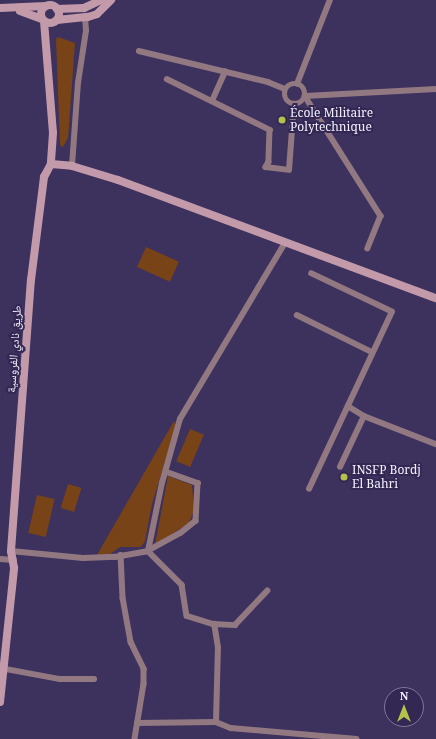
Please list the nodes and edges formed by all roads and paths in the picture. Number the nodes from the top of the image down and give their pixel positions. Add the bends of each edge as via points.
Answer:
1 (100, 0) edge
2 (111, 0) edge
3 (330, 0) edge
4 (46, 6) junction
5 (0, 8) edge
6 (57, 9) junction
7 (14, 10) junction
8 (85, 18) junction
9 (49, 21) junction
10 (139, 51) dead end
11 (225, 72) junction
12 (167, 79) dead end
13 (297, 84) junction
14 (436, 89) edge
15 (285, 90) junction
16 (305, 96) junction
17 (212, 102) junction
18 (294, 104) junction
19 (51, 164) junction
20 (72, 166) junction
21 (285, 243) junction
22 (368, 248) dead end
23 (312, 274) dead end
24 (436, 298) edge
25 (297, 315) dead end
26 (372, 352) junction
27 (348, 406) junction
28 (364, 416) junction
29 (436, 444) edge
30 (340, 467) dead end
31 (167, 472) junction
32 (310, 489) dead end
33 (11, 551) junction
34 (148, 551) junction
35 (121, 555) junction
36 (0, 558) edge
37 (14, 560) junction
38 (267, 591) dead end
39 (214, 624) junction
40 (1, 672) edge
41 (94, 679) dead end
42 (0, 702) edge
43 (216, 722) junction
44 (136, 723) junction
45 (135, 739) edge
46 (356, 739) edge

1 - 6 main road via 84,8
2 - 8 main road via 97,14
3 - 13 street
4 - 6 main road
4 - 7 main road
4 - 9 main road via 41,13
5 - 7 main road
6 - 9 main road
7 - 9 main road
8 - 9 main road
8 - 20 street via 86,31 78,82
9 - 19 main road via 47,33
10 - 11 street
11 - 15 street via 268,82
11 - 17 street
12 - 17 street
13 - 15 street via 290,85
13 - 16 street via 303,89
14 - 16 street
15 - 18 street via 286,99
16 - 18 street via 300,103
16 - 22 street via 381,216
17 - 18 street via 270,130 269,162 266,167 289,170
19 - 20 main road
19 - 33 main road, طريق نادي الفروسية via 44,177 31,280
20 - 21 main road via 118,180
21 - 24 main road
21 - 31 street via 180,419
23 - 26 street via 392,312
25 - 26 street
26 - 27 street
27 - 28 street
27 - 32 street
28 - 29 street
28 - 30 street
31 - 34 street
31 - 34 street via 198,483 196,521
33 - 35 street via 83,558
33 - 37 main road, طريق نادي الفروسية
34 - 35 street
34 - 39 street via 182,585 187,616
35 - 44 street via 123,598 131,642 144,669 144,684
36 - 37 street
37 - 40 main road, طريق نادي الفروسية
38 - 39 street via 235,625
39 - 43 street via 218,648
40 - 41 street
40 - 42 main road, طريق نادي الفروسية
43 - 44 street
43 - 46 street via 231,728
44 - 45 street

